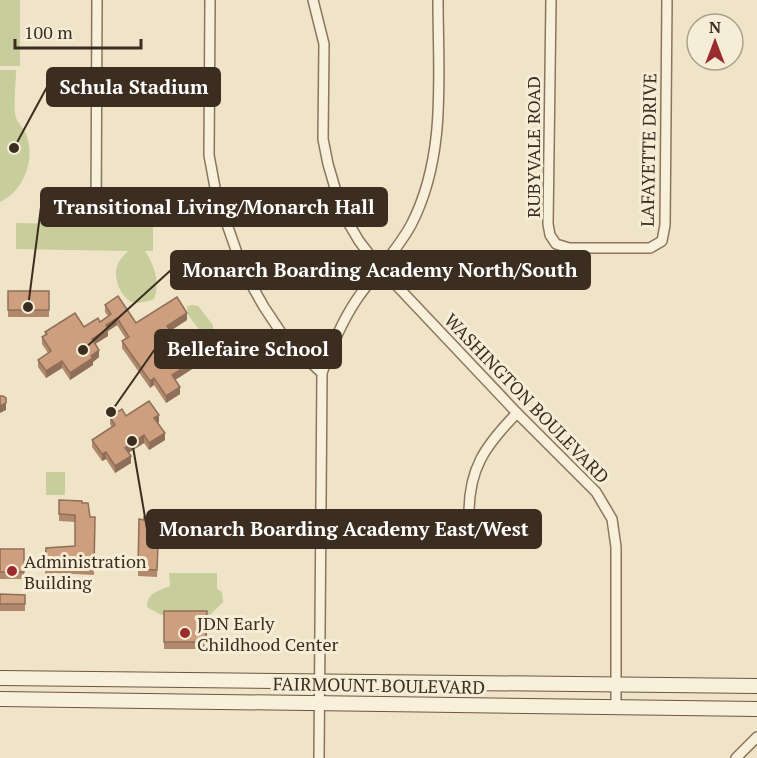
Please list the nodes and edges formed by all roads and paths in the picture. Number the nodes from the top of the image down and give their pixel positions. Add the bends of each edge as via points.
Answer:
1 (97, 0) edge
2 (210, 0) edge
3 (313, 0) edge
4 (438, 0) edge
5 (551, 0) edge
6 (667, 0) edge
7 (222, 214) junction
8 (604, 248) joint
9 (380, 268) junction
10 (322, 373) junction
11 (517, 413) junction
12 (469, 517) dead end
13 (0, 678) edge
14 (106, 679) junction
15 (320, 680) junction
16 (616, 684) junction
17 (757, 686) edge
18 (0, 699) edge
19 (105, 700) junction
20 (320, 703) junction
21 (616, 706) junction
22 (757, 709) edge
23 (757, 737) edge
24 (319, 758) edge
25 (736, 758) edge

1 - 7 street via 96,220 200,220
2 - 7 street via 209,155
3 - 9 street, WASHINGTON BOULEVARD via 324,44 323,139 328,164 342,212
4 - 9 street via 434,162 411,226
5 - 8 street, RUBYVALE ROAD via 550,235 556,244 568,248
6 - 8 street, LAFAYETTE DRIVE via 662,241 650,248
7 - 10 street via 243,270 264,307 286,340
9 - 10 street via 336,333
9 - 11 street, WASHINGTON BOULEVARD
10 - 15 street
11 - 12 street via 494,437 479,462 471,482
11 - 16 street, WASHINGTON BOULEVARD via 596,492 612,519 616,547
13 - 14 main road, FAIRMOUNT BOULEVARD
14 - 15 main road, FAIRMOUNT BOULEVARD
14 - 19 main road
15 - 16 main road, FAIRMOUNT BOULEVARD
15 - 20 street
16 - 17 main road, FAIRMOUNT BOULEVARD
16 - 21 street, WASHINGTON BOULEVARD
18 - 19 main road, FAIRMOUNT BOULEVARD
19 - 20 main road, FAIRMOUNT BOULEVARD
20 - 21 main road, FAIRMOUNT BOULEVARD
20 - 24 street
21 - 22 main road, FAIRMOUNT BOULEVARD
23 - 25 street

